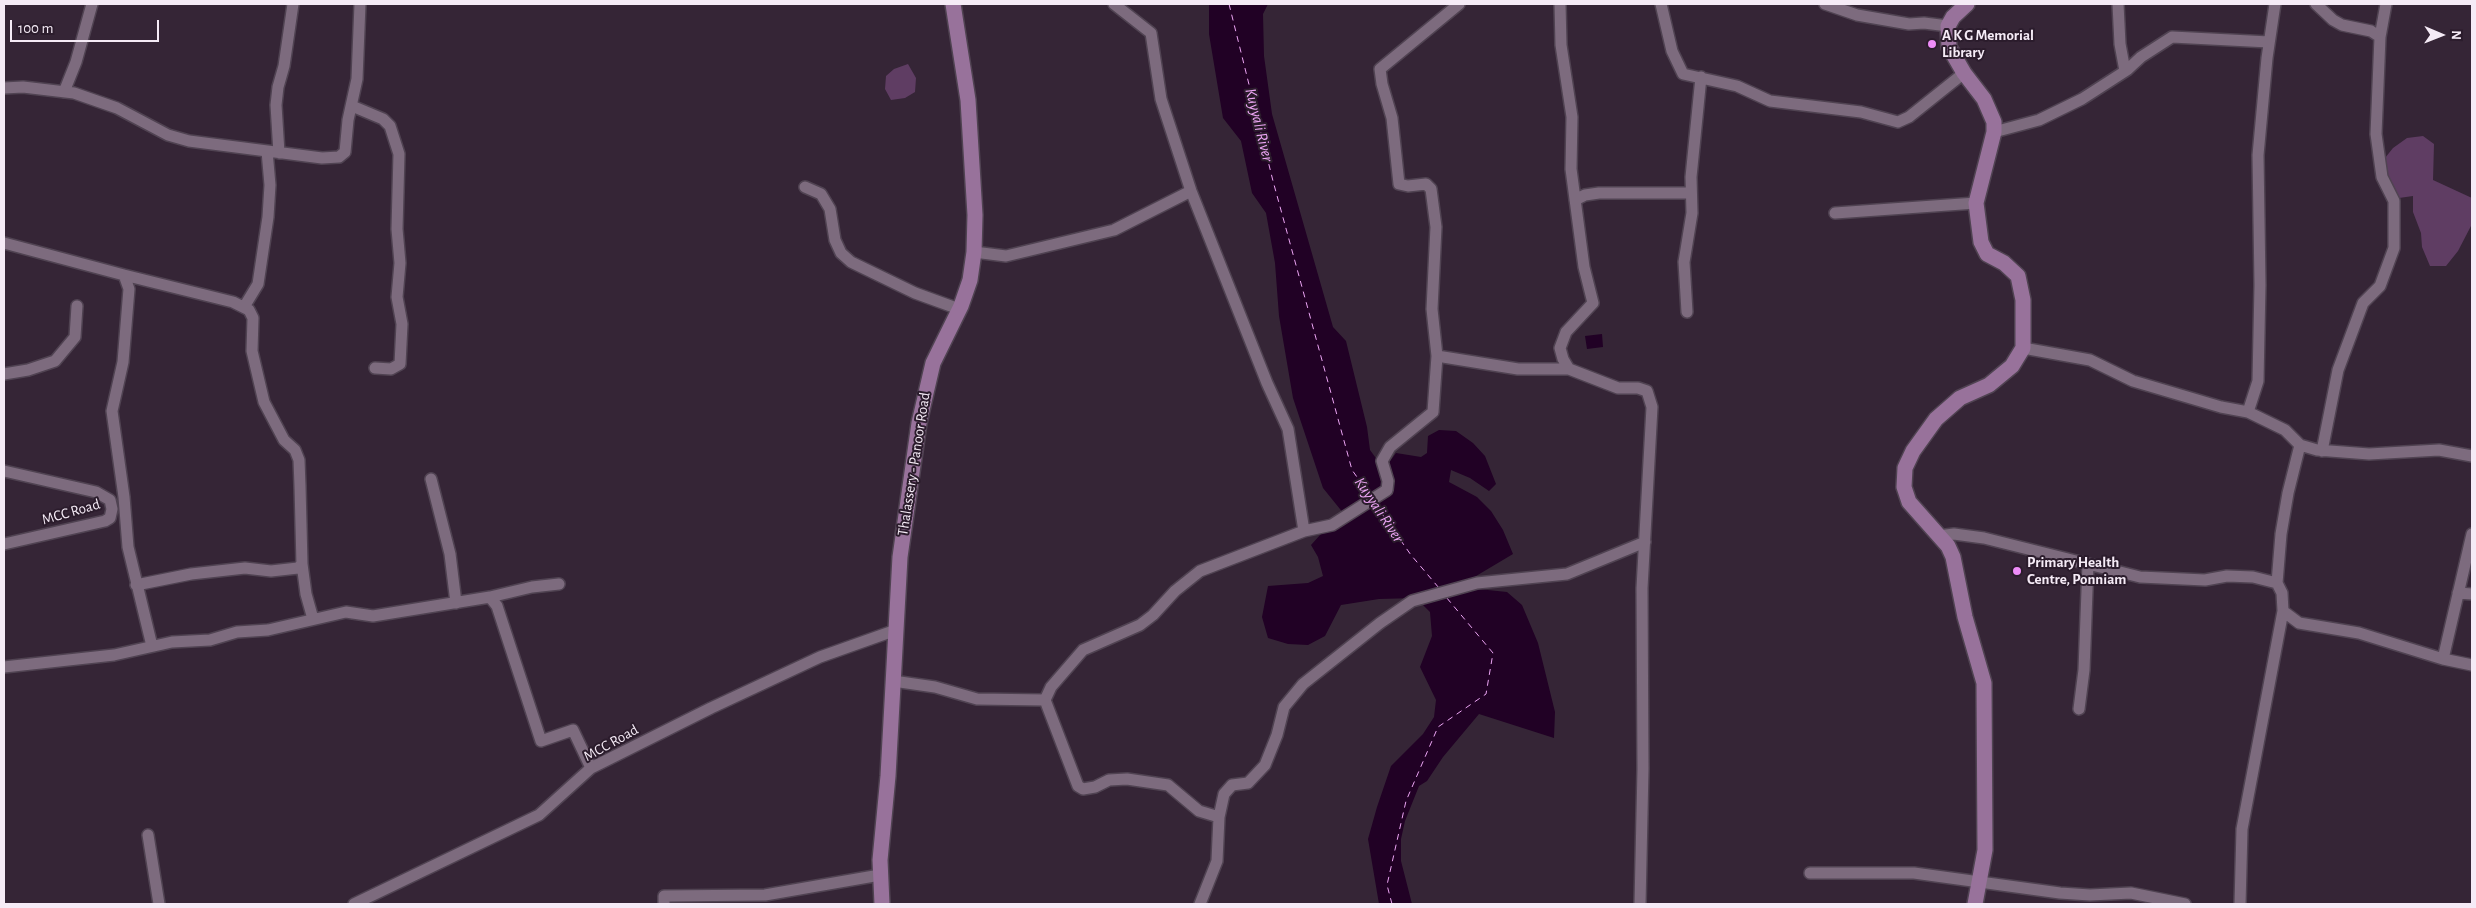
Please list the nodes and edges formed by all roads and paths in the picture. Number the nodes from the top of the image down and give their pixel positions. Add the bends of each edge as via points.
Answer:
1 (92, 4) edge
2 (294, 4) edge
3 (360, 4) edge
4 (953, 4) edge
5 (1114, 4) edge
6 (1459, 4) edge
7 (1560, 4) edge
8 (1661, 4) edge
9 (1825, 4) edge
10 (1967, 4) edge
11 (2118, 4) edge
12 (2275, 4) edge
13 (2316, 4) edge
14 (2386, 4) edge
15 (1948, 26) junction
16 (2380, 37) junction
17 (2269, 42) junction
18 (2125, 72) junction
19 (1964, 73) junction
20 (1701, 77) junction
21 (4, 88) edge
22 (64, 92) junction
23 (352, 106) junction
24 (1994, 132) junction
25 (267, 151) junction
26 (279, 153) junction
27 (805, 187) dead end
28 (1191, 190) junction
29 (1691, 193) junction
30 (1575, 200) junction
31 (1976, 203) junction
32 (1835, 213) dead end
33 (4, 243) edge
34 (974, 252) junction
35 (124, 275) junction
36 (77, 306) dead end
37 (244, 307) junction
38 (960, 309) junction
39 (1687, 312) dead end
40 (2023, 348) junction
41 (1437, 356) junction
42 (375, 368) dead end
43 (1569, 369) junction
44 (4, 374) edge
45 (2248, 412) junction
46 (2300, 445) junction
47 (2322, 451) junction
48 (2472, 456) edge
49 (4, 471) edge
50 (431, 480) dead end
51 (1304, 532) junction
52 (2472, 534) edge
53 (1938, 536) junction
54 (1645, 542) junction
55 (4, 544) edge
56 (302, 564) junction
57 (2088, 564) junction
58 (2277, 583) junction
59 (559, 584) dead end
60 (136, 585) junction
61 (2458, 593) junction
62 (2472, 594) edge
63 (490, 597) junction
64 (456, 603) junction
65 (2283, 611) junction
66 (313, 619) junction
67 (896, 630) junction
68 (152, 646) junction
69 (2443, 658) junction
70 (2472, 666) edge
71 (4, 667) edge
72 (893, 681) junction
73 (1045, 700) junction
74 (2080, 709) dead end
75 (591, 768) junction
76 (1219, 817) junction
77 (148, 835) dead end
78 (1810, 873) dead end
79 (880, 875) junction
80 (1981, 880) junction
81 (159, 904) edge
82 (354, 904) edge
83 (664, 904) edge
84 (882, 904) edge
85 (1200, 904) edge
86 (1640, 904) edge
87 (1975, 904) edge
88 (2184, 904) edge
89 (2240, 904) edge

1 - 22 street
2 - 26 street via 276,105
3 - 23 street via 358,78
4 - 34 main road, Thalassery - Panoor Road via 968,100
5 - 28 street via 1151,33 1161,99
6 - 41 street via 1380,69 1392,118 1399,184 1426,184 1431,189 1436,228 1432,309
7 - 30 street via 1561,45 1572,117 1571,169
8 - 20 street via 1676,63 1683,74
9 - 15 street via 1857,15 1909,24
10 - 15 main road
11 - 18 street
12 - 17 street
13 - 16 street via 2342,25 2371,31
14 - 16 street
15 - 19 main road via 1949,47
16 - 47 street via 2376,134 2382,178 2394,201 2394,248 2380,286 2363,303 2338,370
17 - 18 street via 2172,37
17 - 45 street via 2258,155 2258,381
18 - 24 street via 2039,120
19 - 20 street via 1909,118 1898,122 1861,112 1770,101 1737,86
19 - 24 main road via 1984,99 1994,122
20 - 29 street
21 - 22 street
22 - 25 street via 117,108 168,135 189,142
23 - 26 street via 345,152 339,157
23 - 42 street via 383,119 390,126 399,154 397,228 400,263 397,297 402,324 400,364 391,369
24 - 31 main road
25 - 26 street
25 - 37 street via 268,217 258,284
27 - 38 street via 821,194 830,209 835,240 841,252 852,262
28 - 34 street via 1114,230 1006,256
28 - 51 street via 1288,429
29 - 30 street via 1599,193
29 - 39 street via 1692,213 1684,262
30 - 43 street via 1584,267 1593,303 1566,332 1560,348
31 - 32 street
31 - 40 main road via 1981,242 1986,254 2004,263 2018,276 2023,300
33 - 35 street
34 - 38 main road, Thalassery - Panoor Road via 970,280
35 - 37 street
35 - 60 street via 129,289 124,345 112,411 128,547
36 - 44 street via 75,337 55,361
37 - 56 street via 250,310 253,318 252,351 264,402 284,440 295,450 299,460
38 - 67 main road, Thalassery - Panoor Road via 933,363 919,423 900,557
40 - 45 street via 2090,360 2142,383
40 - 53 main road via 2012,366 1989,385 1960,398 1936,419 1905,468 1904,487 1909,502
41 - 43 street via 1518,369
41 - 51 street via 1433,412 1390,447 1382,461 1388,481 1387,490 1332,525
43 - 54 street via 1618,388 1647,391 1652,407
45 - 46 street via 2285,430
46 - 47 street
46 - 58 street via 2285,509
47 - 48 street via 2369,454 2439,450
49 - 55 street, MCC Road via 96,492 110,500 112,509 110,518 105,521
50 - 64 street via 450,554
51 - 73 street via 1200,571 1140,625 1083,650 1051,687
52 - 61 street
53 - 57 street via 1954,534 1984,538
53 - 80 main road via 1953,557 1965,617 1984,683 1986,791
54 - 76 street via 1567,574 1478,583 1412,601 1303,684 1284,707 1265,765 1248,783 1227,789
54 - 86 street
56 - 60 street via 291,569 237,569
56 - 66 street
57 - 58 street via 2140,577 2206,580 2227,576 2253,577
57 - 74 street
58 - 65 street via 2282,593
59 - 63 street
60 - 68 street
61 - 62 street
61 - 69 street
63 - 64 street
63 - 75 street via 497,606 540,741 573,730
64 - 66 street via 401,613 373,616 346,612
65 - 69 street via 2299,623 2359,634
65 - 89 street via 2242,829
66 - 68 street via 210,640
67 - 72 main road, Thalassery - Panoor Road
67 - 75 street, MCC Road via 820,657
68 - 71 street via 114,655
69 - 70 street
72 - 73 street via 935,687 977,699
72 - 79 main road, Thalassery - Panoor Road
73 - 76 street via 1078,786 1083,789 1109,780 1126,779 1168,785 1199,811
75 - 82 street, MCC Road via 539,815
76 - 85 street via 1217,861
77 - 81 street
78 - 80 street via 1914,873
79 - 83 street via 765,895 664,896
79 - 84 main road, Thalassery - Panoor Road
80 - 87 main road
80 - 88 street via 2060,893 2131,893

